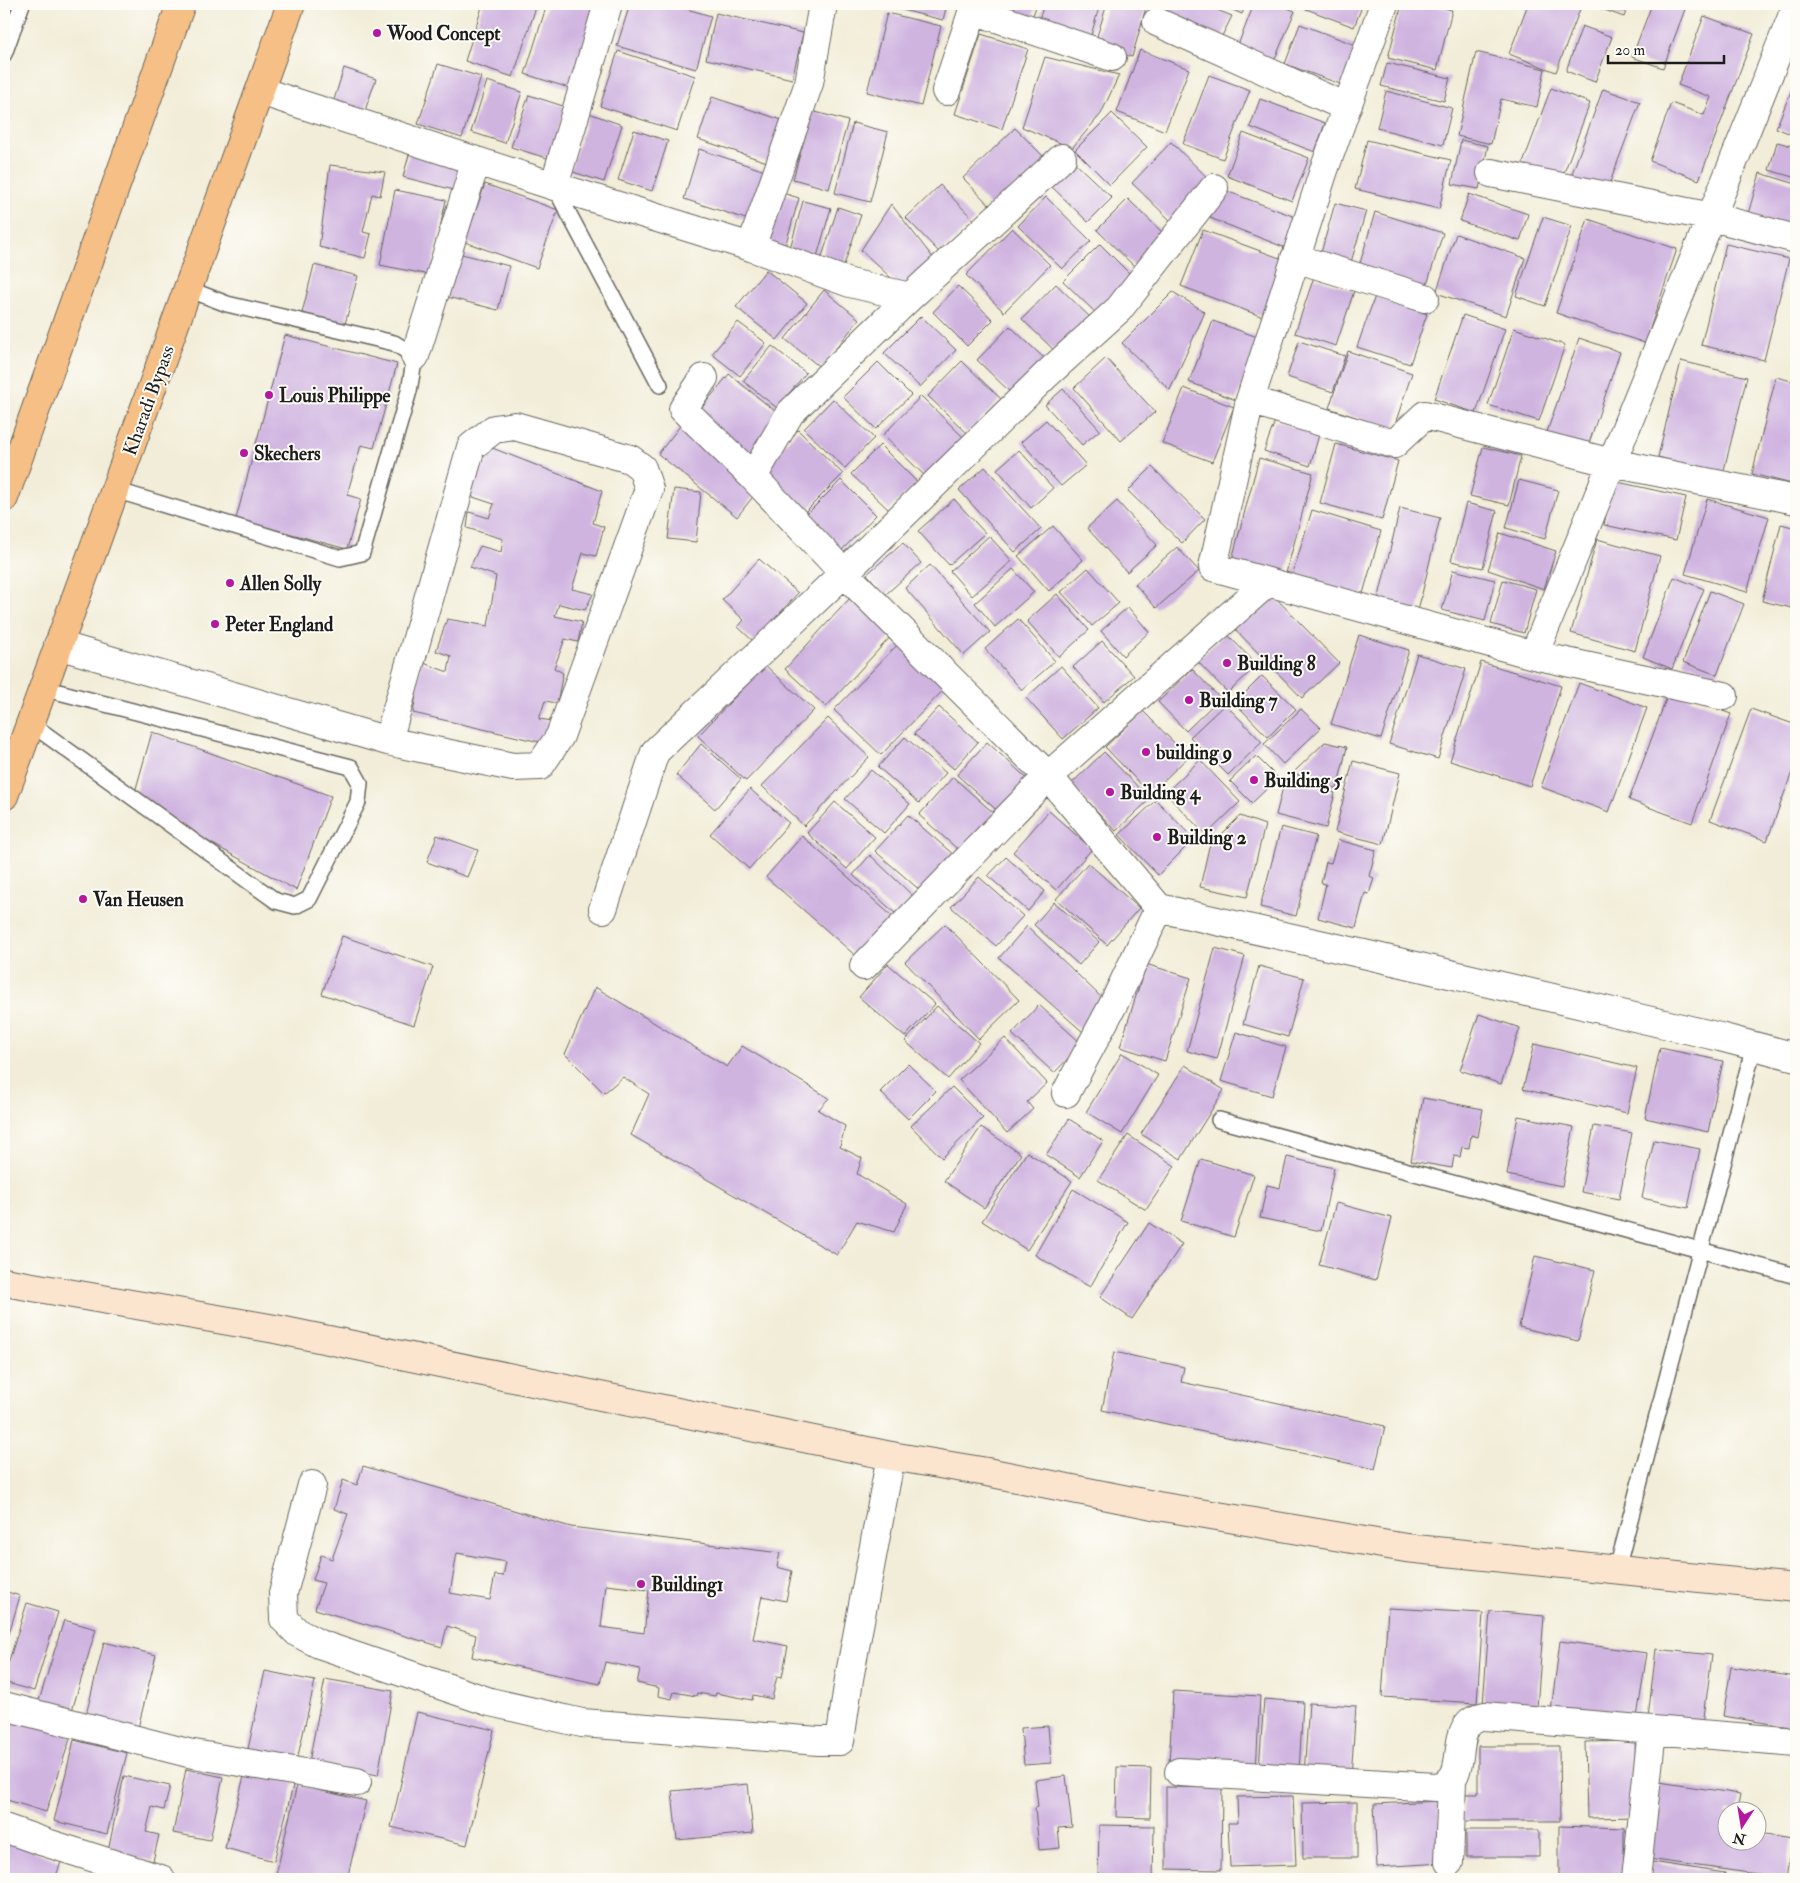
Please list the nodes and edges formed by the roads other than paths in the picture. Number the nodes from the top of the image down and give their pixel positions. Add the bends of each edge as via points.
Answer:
1 (22, 4) edge
2 (181, 4) edge
3 (291, 4) edge
4 (608, 4) edge
5 (823, 4) edge
6 (1384, 4) edge
7 (974, 7) edge
8 (1796, 7) edge
9 (1157, 22) dead end
10 (4, 54) edge
11 (1112, 57) dead end
12 (260, 91) junction
13 (946, 91) dead end
14 (1346, 107) junction
15 (1062, 158) dead end
16 (476, 161) junction
17 (1491, 173) dead end
18 (554, 186) junction
19 (1214, 188) dead end
20 (1712, 217) junction
21 (1796, 239) edge
22 (751, 247) junction
23 (1295, 258) junction
24 (188, 289) junction
25 (910, 297) junction
26 (1425, 298) dead end
27 (415, 356) junction
28 (704, 378) dead end
29 (660, 386) dead end
30 (1250, 400) junction
31 (1612, 463) junction
32 (753, 477) junction
33 (115, 490) junction
34 (4, 498) edge
35 (1796, 500) edge
36 (844, 573) junction
37 (1268, 582) junction
38 (58, 645) junction
39 (1534, 655) junction
40 (43, 688) junction
41 (1724, 696) dead end
42 (30, 723) junction
43 (388, 741) junction
44 (1048, 776) junction
45 (4, 796) edge
46 (1159, 908) junction
47 (602, 909) dead end
48 (864, 966) dead end
49 (1754, 1046) junction
50 (1796, 1057) edge
51 (1066, 1093) dead end
52 (1219, 1120) dead end
53 (1700, 1250) junction
54 (1796, 1276) edge
55 (4, 1282) edge
56 (891, 1456) junction
57 (312, 1485) dead end
58 (1617, 1569) junction
59 (1796, 1588) edge
60 (4, 1706) edge
61 (1652, 1730) junction
62 (1796, 1742) edge
63 (1179, 1772) dead end
64 (1452, 1780) junction
65 (357, 1782) dead end
66 (4, 1828) edge
67 (1449, 1862) dead end
68 (161, 1879) edge
69 (1636, 1879) edge

1 - 10 lane
2 - 34 highway
3 - 12 highway, Kharadi Bypass
4 - 18 street
5 - 22 street via 809,83
6 - 14 street
7 - 11 street
7 - 13 street
8 - 20 street
9 - 14 street
12 - 16 street
12 - 24 highway, Kharadi Bypass
14 - 23 street
15 - 25 street
16 - 18 street
16 - 27 street
17 - 20 street
18 - 22 street
18 - 29 lane
19 - 36 street via 1119,309 1046,375
20 - 21 street
20 - 31 street
22 - 25 street via 850,284
23 - 26 street
23 - 30 street
24 - 27 lane via 227,304 394,343
24 - 33 highway, Kharadi Bypass
25 - 32 street via 790,413
27 - 33 lane via 409,391 362,553 340,558
28 - 32 street via 683,409
30 - 31 street via 1394,444 1425,415
30 - 37 street via 1213,567
31 - 35 street
31 - 39 street
32 - 36 street
33 - 38 highway, Kharadi Bypass
36 - 44 street
36 - 47 street via 655,752
37 - 39 street
37 - 44 street
38 - 40 highway, Kharadi Bypass
38 - 43 street
39 - 41 street
40 - 42 highway, Kharadi Bypass
40 - 42 lane via 351,767 360,783 358,802 309,899 295,906 276,901
42 - 45 highway, Kharadi Bypass
43 - 43 street via 472,447 494,428 515,426 630,459 642,468 649,489 560,736 540,766 513,767
44 - 46 street
44 - 48 street
46 - 49 street
46 - 51 street
49 - 50 street
49 - 53 lane
52 - 53 lane
53 - 54 lane
53 - 58 lane
55 - 56 street via 274,1329
56 - 57 street via 840,1741 582,1723 490,1702 319,1644 298,1633 284,1619 282,1593
56 - 58 street via 1406,1548
58 - 59 street
60 - 65 street via 188,1753
61 - 62 street
61 - 64 street via 1485,1716 1472,1720 1464,1730
61 - 69 street
63 - 64 street via 1436,1787
64 - 67 street
66 - 68 street

